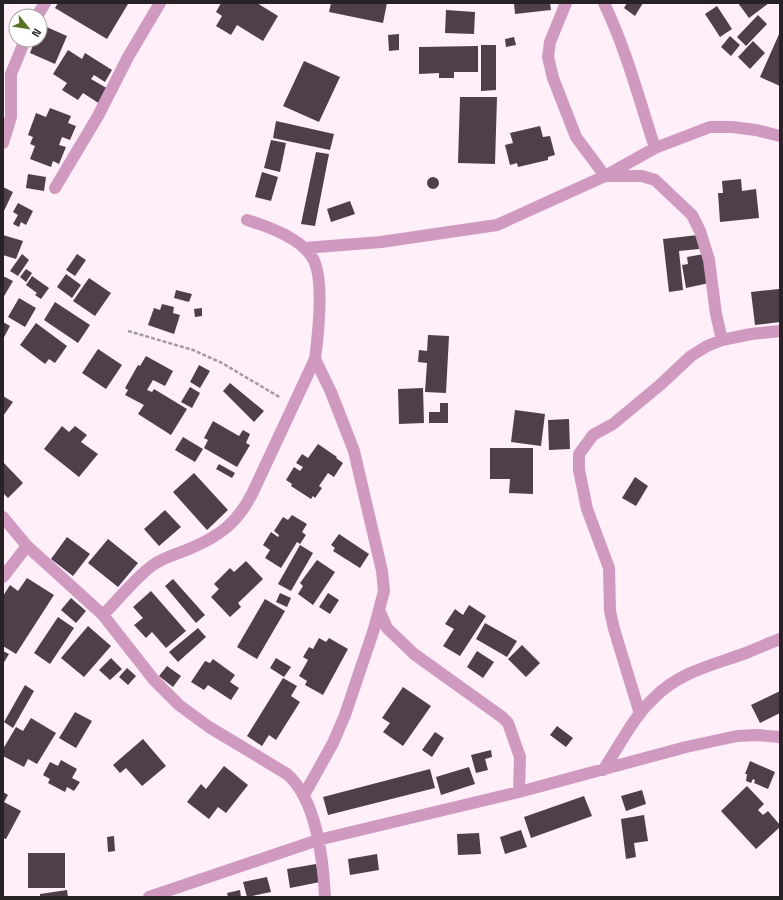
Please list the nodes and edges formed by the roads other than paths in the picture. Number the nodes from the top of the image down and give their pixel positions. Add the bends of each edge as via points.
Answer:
1 (160, 3) edge
2 (566, 3) edge
3 (604, 3) edge
4 (21, 48) edge
5 (7, 71) edge
6 (780, 136) edge
7 (3, 143) edge
8 (655, 148) junction
9 (605, 176) junction
10 (55, 188) dead end
11 (247, 220) dead end
12 (304, 248) junction
13 (780, 331) edge
14 (722, 340) junction
15 (315, 359) junction
16 (3, 517) edge
17 (27, 546) junction
18 (3, 577) edge
19 (379, 610) junction
20 (104, 615) junction
21 (780, 639) edge
22 (640, 714) junction
23 (780, 737) edge
24 (603, 770) junction
25 (520, 792) junction
26 (304, 795) junction
27 (318, 840) junction
28 (149, 897) edge
29 (325, 897) edge

1 - 10 street
2 - 9 street via 550,42 548,57 553,78 576,137
3 - 8 street via 625,52
4 - 5 street
5 - 7 street via 11,117
6 - 8 street via 738,128 710,127
8 - 9 street
9 - 12 street via 497,225 381,242
9 - 14 street via 642,176 654,180 692,215 709,260
11 - 12 street via 280,232
12 - 15 street via 315,263 320,290
13 - 14 street
14 - 22 street via 691,356 613,424 593,435 585,443 578,457 587,509 609,568 610,612 614,629
15 - 19 street via 354,451 362,481 382,570 384,591
15 - 20 street via 252,494 235,522 225,530 152,566
16 - 17 street
17 - 18 street
17 - 20 street
19 - 25 street via 387,628 414,654 508,723 520,757
19 - 26 street via 355,691
20 - 26 street via 154,680 179,705 286,774 297,783
21 - 22 street via 695,670 661,691
22 - 24 street
23 - 24 street via 737,736
24 - 25 street
25 - 27 street
26 - 27 street
27 - 28 street
27 - 29 street

